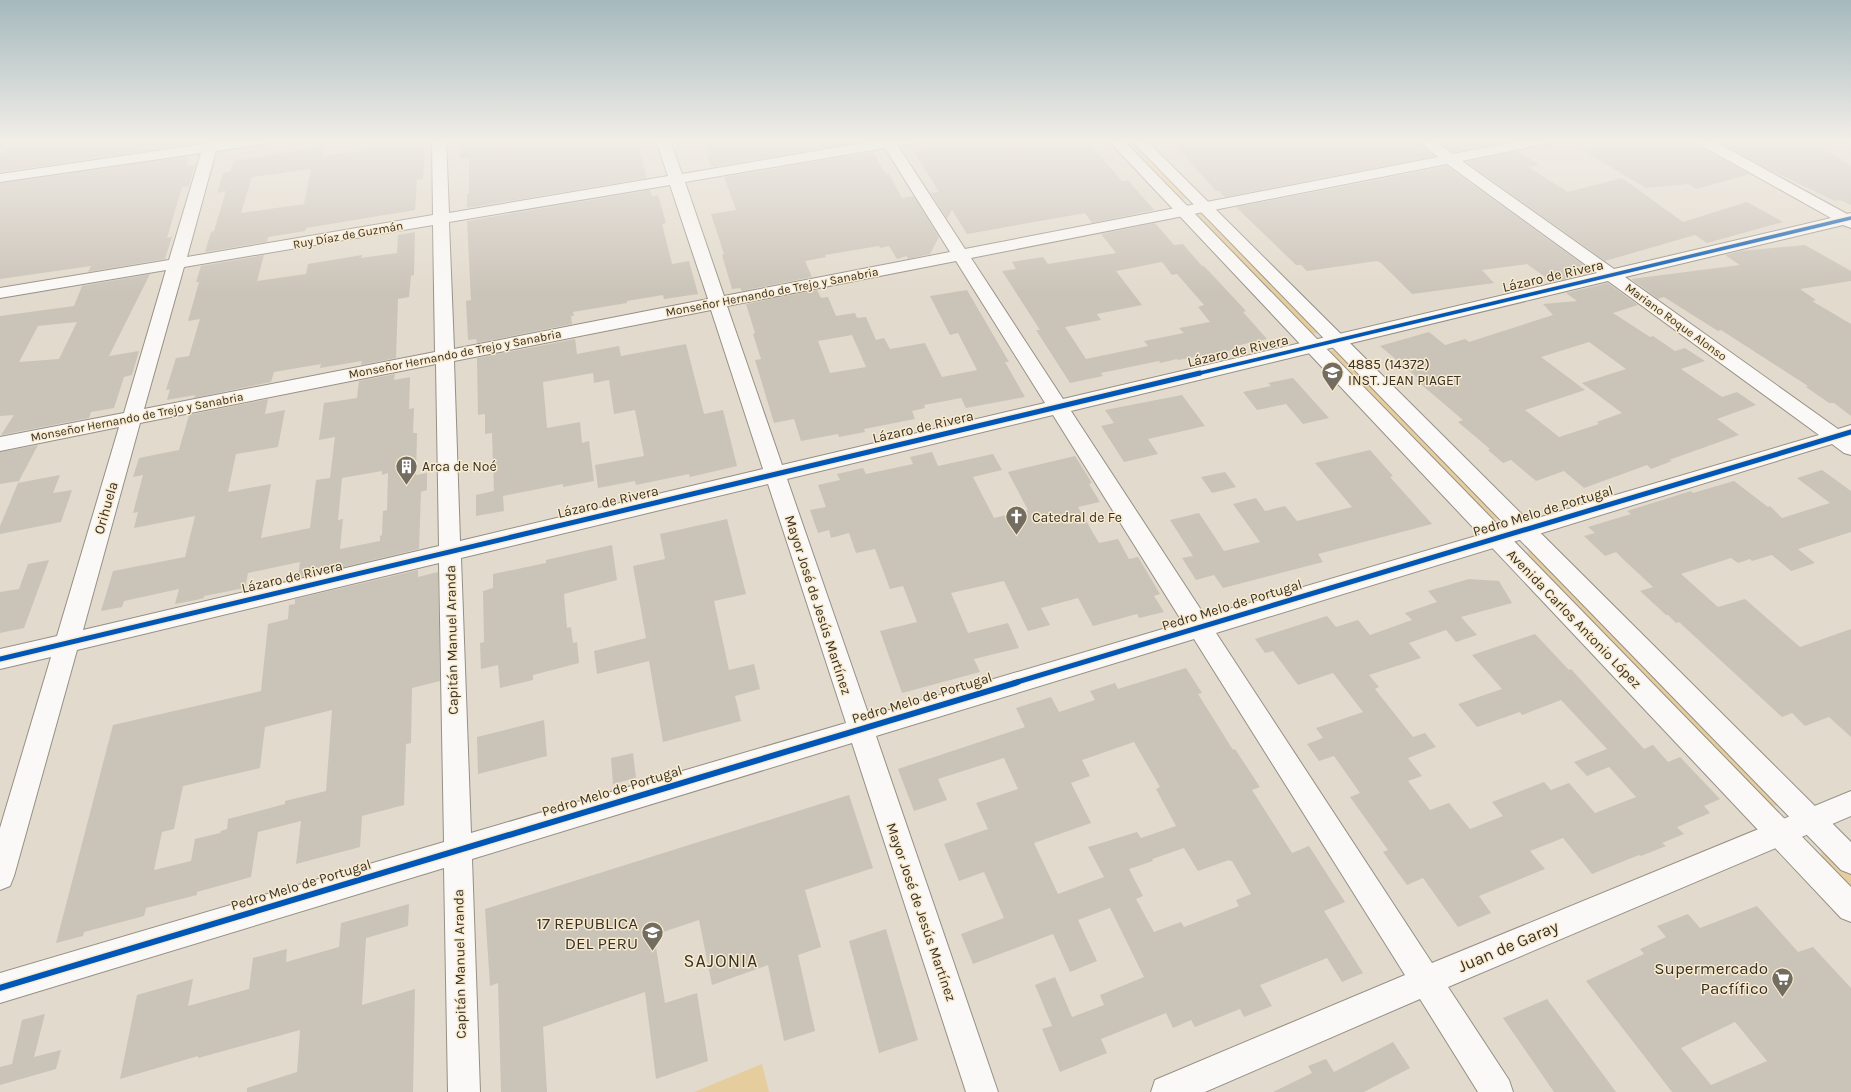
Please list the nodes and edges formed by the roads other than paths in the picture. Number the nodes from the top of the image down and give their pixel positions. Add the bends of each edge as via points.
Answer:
1 (198, 191) edge
2 (440, 191) edge
3 (606, 191) edge
4 (680, 191) edge
5 (919, 191) edge
6 (1164, 191) edge
7 (1189, 191) edge
8 (1285, 191) edge
9 (1495, 191) edge
10 (1796, 191) edge
11 (1205, 207) junction
12 (1183, 211) junction
13 (441, 219) junction
14 (1849, 220) edge
15 (960, 255) junction
16 (177, 264) junction
17 (1611, 275) junction
18 (0, 294) edge
19 (717, 303) junction
20 (1336, 340) junction
21 (1312, 346) junction
22 (444, 356) junction
23 (1058, 406) junction
24 (132, 418) junction
25 (1846, 439) edge
26 (0, 444) edge
27 (775, 474) junction
28 (1524, 530) junction
29 (1496, 538) junction
30 (450, 552) junction
31 (1200, 627) junction
32 (67, 643) junction
33 (0, 659) edge
34 (860, 729) junction
35 (1851, 803) edge
36 (1811, 820) junction
37 (1779, 833) junction
38 (457, 850) junction
39 (1851, 861) edge
40 (0, 876) edge
41 (1851, 908) edge
42 (1426, 981) junction
43 (0, 988) edge
44 (464, 1092) edge
45 (982, 1092) edge
46 (1167, 1092) edge
47 (1497, 1092) edge

1 - 16 street, Orihuela
2 - 13 street, Capitán Manuel Aranda
3 - 13 street, Ruy Díaz de Guzmán
4 - 19 street, Mayor José de Jesús Martínez
5 - 15 street
6 - 12 street, Avenida Carlos Antonio López
7 - 11 street, Avenida Carlos Antonio López
8 - 11 street, Monseñor Hernando de Trejo y Sanabria
9 - 17 street, Mariano Roque Alonso
10 - 14 street
11 - 12 street, Monseñor Hernando de Trejo y Sanabria
11 - 20 street, Avenida Carlos Antonio López
12 - 15 street, Monseñor Hernando de Trejo y Sanabria
12 - 21 street, Avenida Carlos Antonio López
13 - 16 street, Ruy Díaz de Guzmán
13 - 22 street, Capitán Manuel Aranda
14 - 17 street, Lázaro de Rivera
15 - 19 street, Monseñor Hernando de Trejo y Sanabria
15 - 23 street
16 - 18 street, Ruy Díaz de Guzmán
16 - 24 street, Orihuela
17 - 20 street, Lázaro de Rivera
17 - 25 street, Mariano Roque Alonso
19 - 22 street, Monseñor Hernando de Trejo y Sanabria
19 - 27 street, Mayor José de Jesús Martínez
20 - 21 street, Lázaro de Rivera
20 - 28 street, Avenida Carlos Antonio López
21 - 23 street, Lázaro de Rivera
21 - 29 street, Avenida Carlos Antonio López
22 - 24 street, Monseñor Hernando de Trejo y Sanabria
22 - 30 street, Capitán Manuel Aranda
23 - 27 street, Lázaro de Rivera
23 - 31 street
24 - 26 street, Monseñor Hernando de Trejo y Sanabria
24 - 32 street, Orihuela
25 - 28 street, Pedro Melo de Portugal
27 - 30 street, Lázaro de Rivera
27 - 34 street, Mayor José de Jesús Martínez
28 - 29 street, Pedro Melo de Portugal
28 - 36 street, Avenida Carlos Antonio López
29 - 31 street, Pedro Melo de Portugal
29 - 37 street, Avenida Carlos Antonio López
30 - 32 street, Lázaro de Rivera
30 - 38 street, Capitán Manuel Aranda
31 - 34 street, Pedro Melo de Portugal
31 - 42 street
32 - 33 street, Lázaro de Rivera
32 - 40 street, Orihuela
34 - 38 street, Pedro Melo de Portugal
34 - 45 street, Mayor José de Jesús Martínez
35 - 36 street, Juan de Garay
36 - 37 street, Juan de Garay
36 - 39 street, Avenida Carlos Antonio López
37 - 41 street, Avenida Carlos Antonio López
37 - 42 street, Juan de Garay
38 - 43 street, Pedro Melo de Portugal
38 - 44 street, Capitán Manuel Aranda
42 - 46 street, Juan de Garay
42 - 47 street

